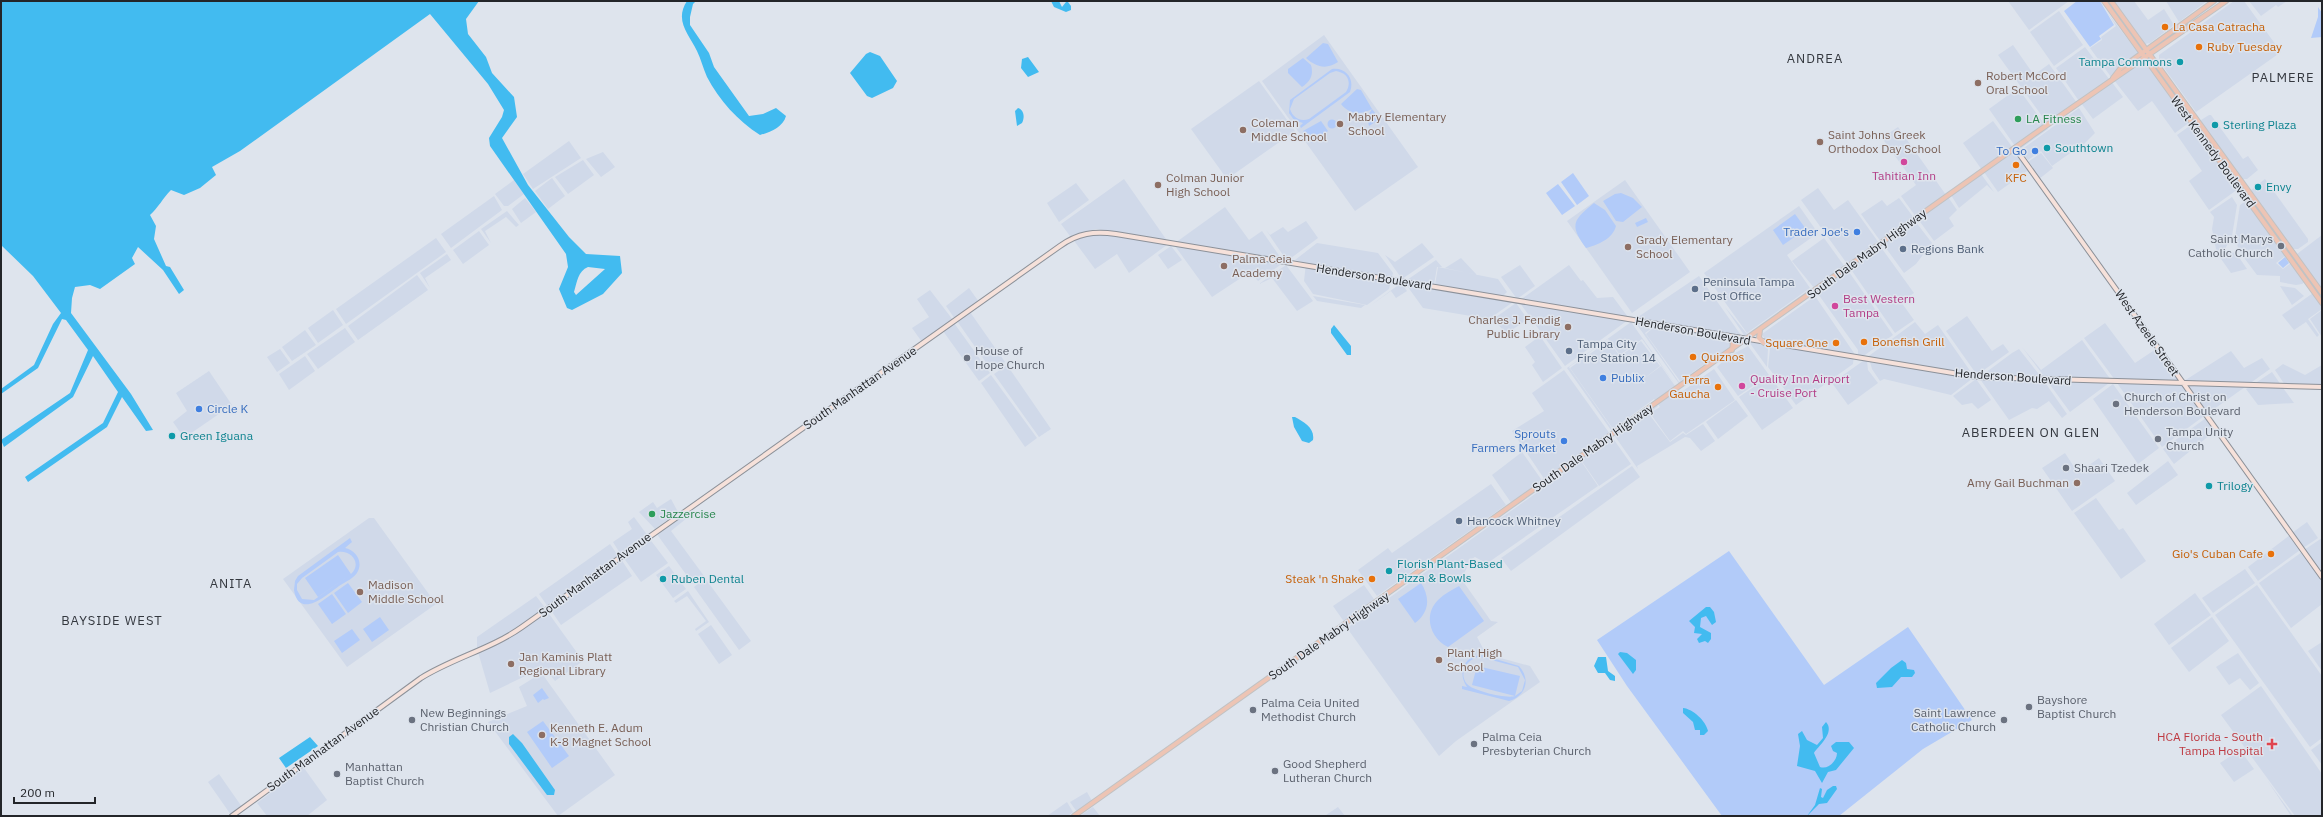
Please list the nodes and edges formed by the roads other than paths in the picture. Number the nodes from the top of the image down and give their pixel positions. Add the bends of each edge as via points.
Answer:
1 (2104, 1) edge
2 (2111, 1) edge
3 (2214, 1) edge
4 (2226, 1) edge
5 (2220, 3) edge
6 (2146, 50) junction
7 (2142, 54) junction
8 (2150, 55) junction
9 (2145, 58) junction
10 (2111, 80) junction
11 (2176, 101) junction
12 (2198, 121) junction
13 (2192, 122) junction
14 (2212, 141) junction
15 (2015, 148) junction
16 (1069, 239) joint
17 (2322, 293) edge
18 (2322, 303) edge
19 (1760, 330) junction
20 (1727, 336) junction
21 (1746, 340) junction
22 (1764, 343) junction
23 (1732, 350) junction
24 (2182, 383) junction
25 (2322, 387) edge
26 (2322, 577) edge
27 (232, 816) edge
28 (1074, 816) edge

1 - 7 main road, West Kennedy Boulevard
2 - 6 main road, West Kennedy Boulevard
3 - 6 main road
4 - 5 main road
5 - 8 main road
6 - 7 main road
6 - 8 main road, West Kennedy Boulevard
7 - 9 main road, West Kennedy Boulevard
7 - 10 main road
8 - 9 main road
8 - 12 main road, West Kennedy Boulevard
9 - 10 main road
9 - 11 main road, West Kennedy Boulevard
10 - 15 main road, South Dale Mabry Highway
11 - 12 main road
11 - 13 main road, West Kennedy Boulevard
12 - 14 main road, West Kennedy Boulevard
13 - 14 main road
13 - 18 main road, West Kennedy Boulevard
14 - 17 main road, West Kennedy Boulevard
15 - 19 main road, South Dale Mabry Highway
15 - 24 main road, West Azeele Street
16 - 20 main road, Henderson Boulevard via 1089,233 1115,234
16 - 27 main road, South Manhattan Avenue via 526,625 497,643 425,676
19 - 21 main road, South Dale Mabry Highway
19 - 22 main road via 1759,338
20 - 21 main road, Henderson Boulevard
20 - 23 main road via 1733,343
21 - 22 main road, Henderson Boulevard
21 - 23 main road, South Dale Mabry Highway
22 - 24 main road, Henderson Boulevard via 1977,377
23 - 28 main road, South Dale Mabry Highway
24 - 25 main road, Henderson Boulevard
24 - 26 main road, West Azeele Street

